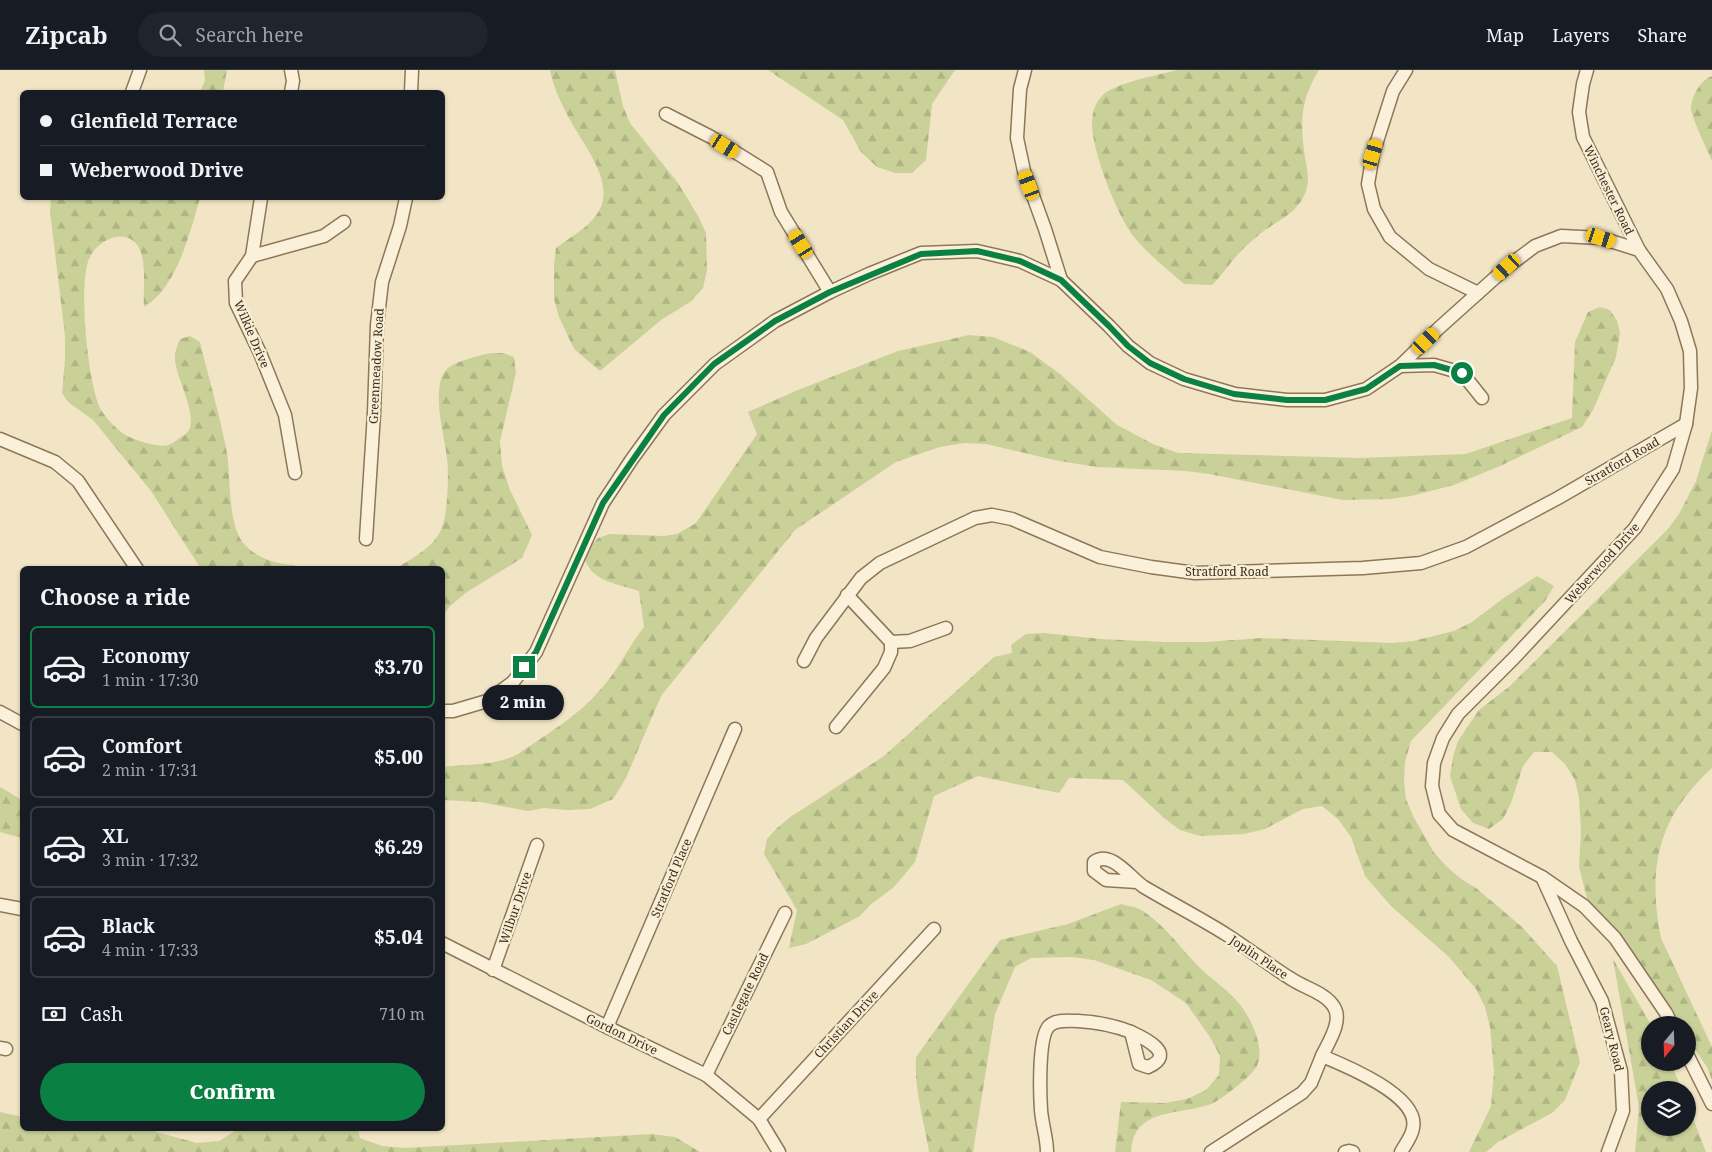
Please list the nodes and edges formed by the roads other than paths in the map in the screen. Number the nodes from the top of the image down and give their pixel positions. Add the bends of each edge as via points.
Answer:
1 (140, 70) edge
2 (291, 70) edge
3 (412, 70) edge
4 (1025, 70) edge
5 (1406, 70) edge
6 (1588, 70) edge
7 (133, 90) edge
8 (291, 90) edge
9 (411, 90) edge
10 (666, 114) dead end
11 (261, 200) edge
12 (406, 200) edge
13 (344, 222) dead end
14 (1639, 250) junction
15 (252, 256) junction
16 (1061, 280) junction
17 (830, 292) junction
18 (1478, 293) junction
19 (1400, 366) junction
20 (1482, 398) dead end
21 (1686, 424) junction
22 (0, 438) edge
23 (295, 473) dead end
24 (366, 539) dead end
25 (135, 566) edge
26 (848, 595) junction
27 (946, 628) dead end
28 (890, 642) junction
29 (804, 661) dead end
30 (445, 710) edge
31 (0, 712) edge
32 (20, 723) edge
33 (836, 727) dead end
34 (735, 729) dead end
35 (537, 846) dead end
36 (1542, 877) junction
37 (1137, 882) dead end
38 (0, 905) edge
39 (20, 910) edge
40 (785, 913) dead end
41 (934, 928) dead end
42 (445, 945) edge
43 (493, 970) junction
44 (1668, 1016) edge
45 (607, 1027) junction
46 (1131, 1032) dead end
47 (1322, 1056) junction
48 (1696, 1071) edge
49 (706, 1075) junction
50 (1712, 1104) edge
51 (759, 1119) junction
52 (779, 1152) edge
53 (1047, 1152) edge
54 (1212, 1152) edge
55 (1345, 1152) edge
56 (1353, 1152) edge
57 (1401, 1152) edge
58 (1608, 1152) edge

1 - 7 street
2 - 8 street
3 - 9 street
4 - 16 street via 1020,89 1017,138 1024,171
5 - 18 street via 1393,91 1373,154 1368,184 1374,209 1390,237 1429,269
6 - 14 street, Winchester Road via 1579,112 1583,138
10 - 17 street via 711,137 766,172 781,212
11 - 15 street, Wilkie Drive
12 - 24 street, Greenmeadow Road via 382,282
13 - 15 street via 324,236
14 - 18 street via 1601,238 1561,236 1534,246
14 - 21 street, Weberwood Drive via 1667,289 1690,351 1692,388
15 - 23 street, Wilkie Drive via 235,281 236,303 285,415
16 - 17 street via 1020,261 977,251 940,252 921,254
16 - 19 street via 1128,346 1150,363 1184,379 1234,394 1287,400 1325,400 1366,389
17 - 30 street via 775,321 714,364 664,415 603,503 536,652 513,682 487,700 453,711
18 - 19 street
19 - 20 street via 1434,365 1462,373
21 - 26 street, Stratford Road via 1466,547 1421,563 1363,568 1195,572 1151,568 1100,557 1012,519 992,515 975,518 880,563 860,578
21 - 36 street, Weberwood Drive via 1673,469 1635,528 1458,714 1443,738 1434,763 1432,786 1439,814 1453,830
22 - 25 street via 55,462 78,481
26 - 28 street
26 - 29 street, Stratford Road via 816,638
27 - 28 street via 910,641
28 - 33 street via 892,652 884,668
31 - 32 street
34 - 45 street, Stratford Place
35 - 43 street, Wilbur Drive
36 - 44 street, Weberwood Drive via 1584,906 1615,938
36 - 58 street, Geary Road via 1570,941 1602,1001 1621,1071 1623,1111
37 - 47 street, Joplin Place via 1226,934 1329,1001 1335,1007 1336,1024
38 - 39 street
40 - 49 street, Castlegate Road
41 - 51 street, Christian Drive
42 - 43 street, Gordon Drive
43 - 45 street, Gordon Drive
45 - 49 street, Gordon Drive
46 - 53 street via 1095,1022 1064,1021 1049,1026 1042,1041 1040,1090
47 - 54 street, Joplin Place via 1311,1082 1302,1092
47 - 57 street via 1351,1068 1403,1102 1413,1118 1414,1127
48 - 50 street
49 - 51 street, Gordon Drive
51 - 52 street, Gordon Drive
55 - 56 street

